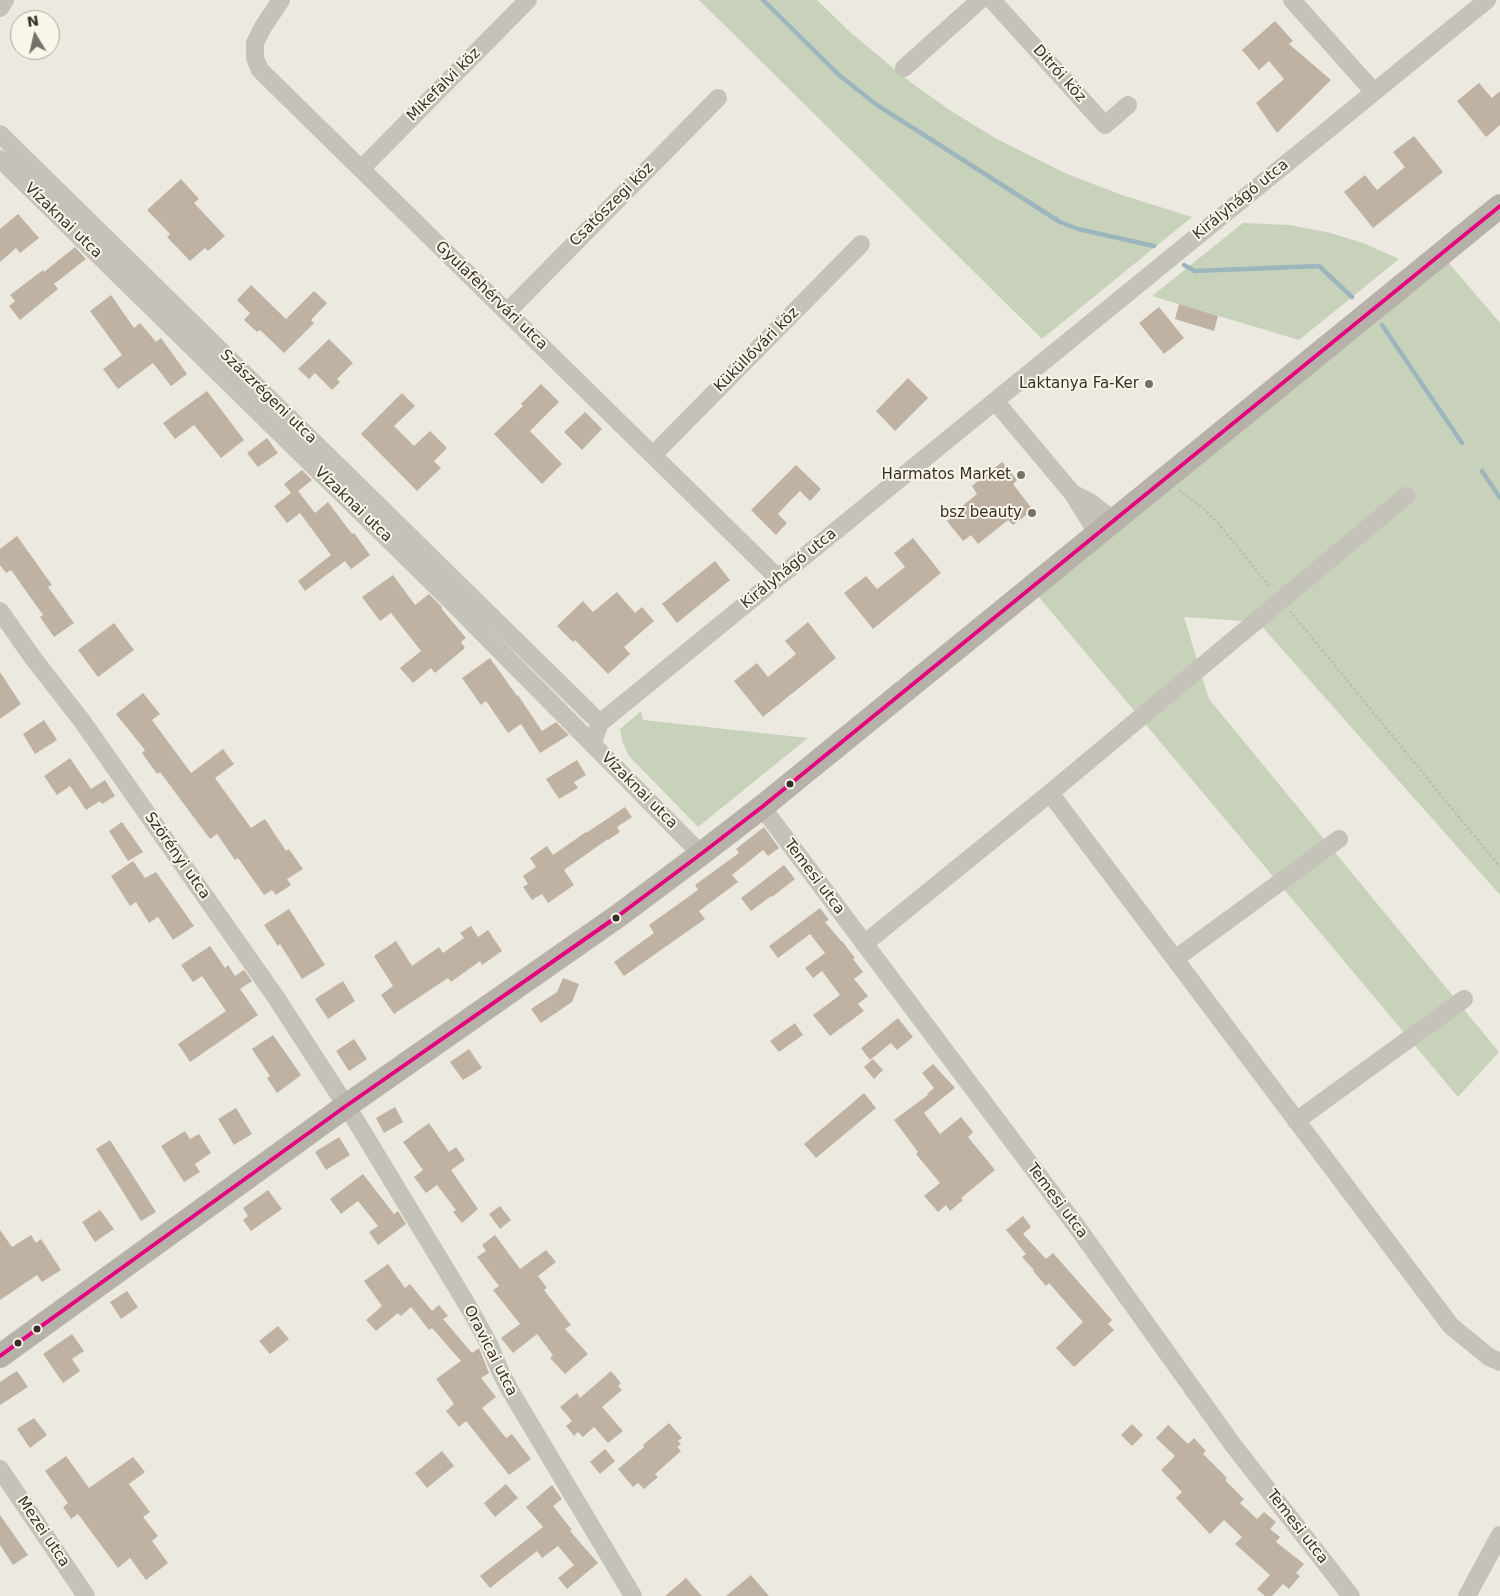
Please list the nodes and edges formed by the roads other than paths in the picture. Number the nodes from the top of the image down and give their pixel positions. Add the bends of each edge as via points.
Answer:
1 (5, 0) edge
2 (281, 0) edge
3 (528, 0) edge
4 (980, 0) edge
5 (992, 0) edge
6 (1292, 0) edge
7 (1487, 0) edge
8 (0, 8) edge
9 (904, 68) dead end
10 (1374, 92) junction
11 (718, 98) dead end
12 (1128, 105) dead end
13 (0, 134) edge
14 (0, 159) edge
15 (361, 169) junction
16 (1500, 206) edge
17 (861, 244) dead end
18 (507, 312) junction
19 (995, 401) junction
20 (653, 455) junction
21 (1406, 496) dead end
22 (1105, 526) junction
23 (778, 578) junction
24 (0, 611) edge
25 (600, 723) junction
26 (592, 744) junction
27 (1050, 793) junction
28 (762, 807) junction
29 (1338, 839) dead end
30 (701, 854) junction
31 (864, 944) junction
32 (1175, 959) junction
33 (1464, 999) dead end
34 (346, 1106) junction
35 (1296, 1120) junction
36 (0, 1356) edge
37 (1500, 1362) edge
38 (0, 1469) edge
39 (1500, 1535) edge
40 (86, 1596) edge
41 (633, 1596) edge
42 (1351, 1596) edge
43 (1467, 1596) edge

1 - 8 street
2 - 15 street, Gyulafehérvári utca via 262,27 255,44 255,58 260,70
3 - 15 street, Mikefalvi köz
4 - 9 street
5 - 12 street, Ditrói köz via 1105,126
6 - 10 street
7 - 10 street, Királyhágó utca
10 - 19 street, Királyhágó utca
11 - 18 street, Csatószegi köz
13 - 25 street, Szászrégeni utca
14 - 26 street, Vízaknai utca via 438,588
15 - 18 street, Gyulafehérvári utca
16 - 22 main road
17 - 20 street, Küküllővári köz
18 - 20 street, Gyulafehérvári utca
19 - 22 street via 1073,494 1090,502
19 - 23 street, Királyhágó utca
20 - 23 street, Gyulafehérvári utca
21 - 27 street
22 - 28 main road
23 - 25 street, Királyhágó utca
24 - 34 street, Szörényi utca via 259,973
25 - 26 street, Királyhágó utca
26 - 30 street, Vízaknai utca
27 - 31 street
27 - 32 street
28 - 30 main road
28 - 31 street, Temesi utca
29 - 32 street
30 - 34 main road via 618,916
31 - 42 street, Temesi utca via 1077,1227 1233,1445
32 - 35 street
33 - 35 street
34 - 36 main road
34 - 41 street, Oravicai utca via 468,1306 511,1392
35 - 37 street via 1451,1326
38 - 40 street, Mezei utca
39 - 43 street

